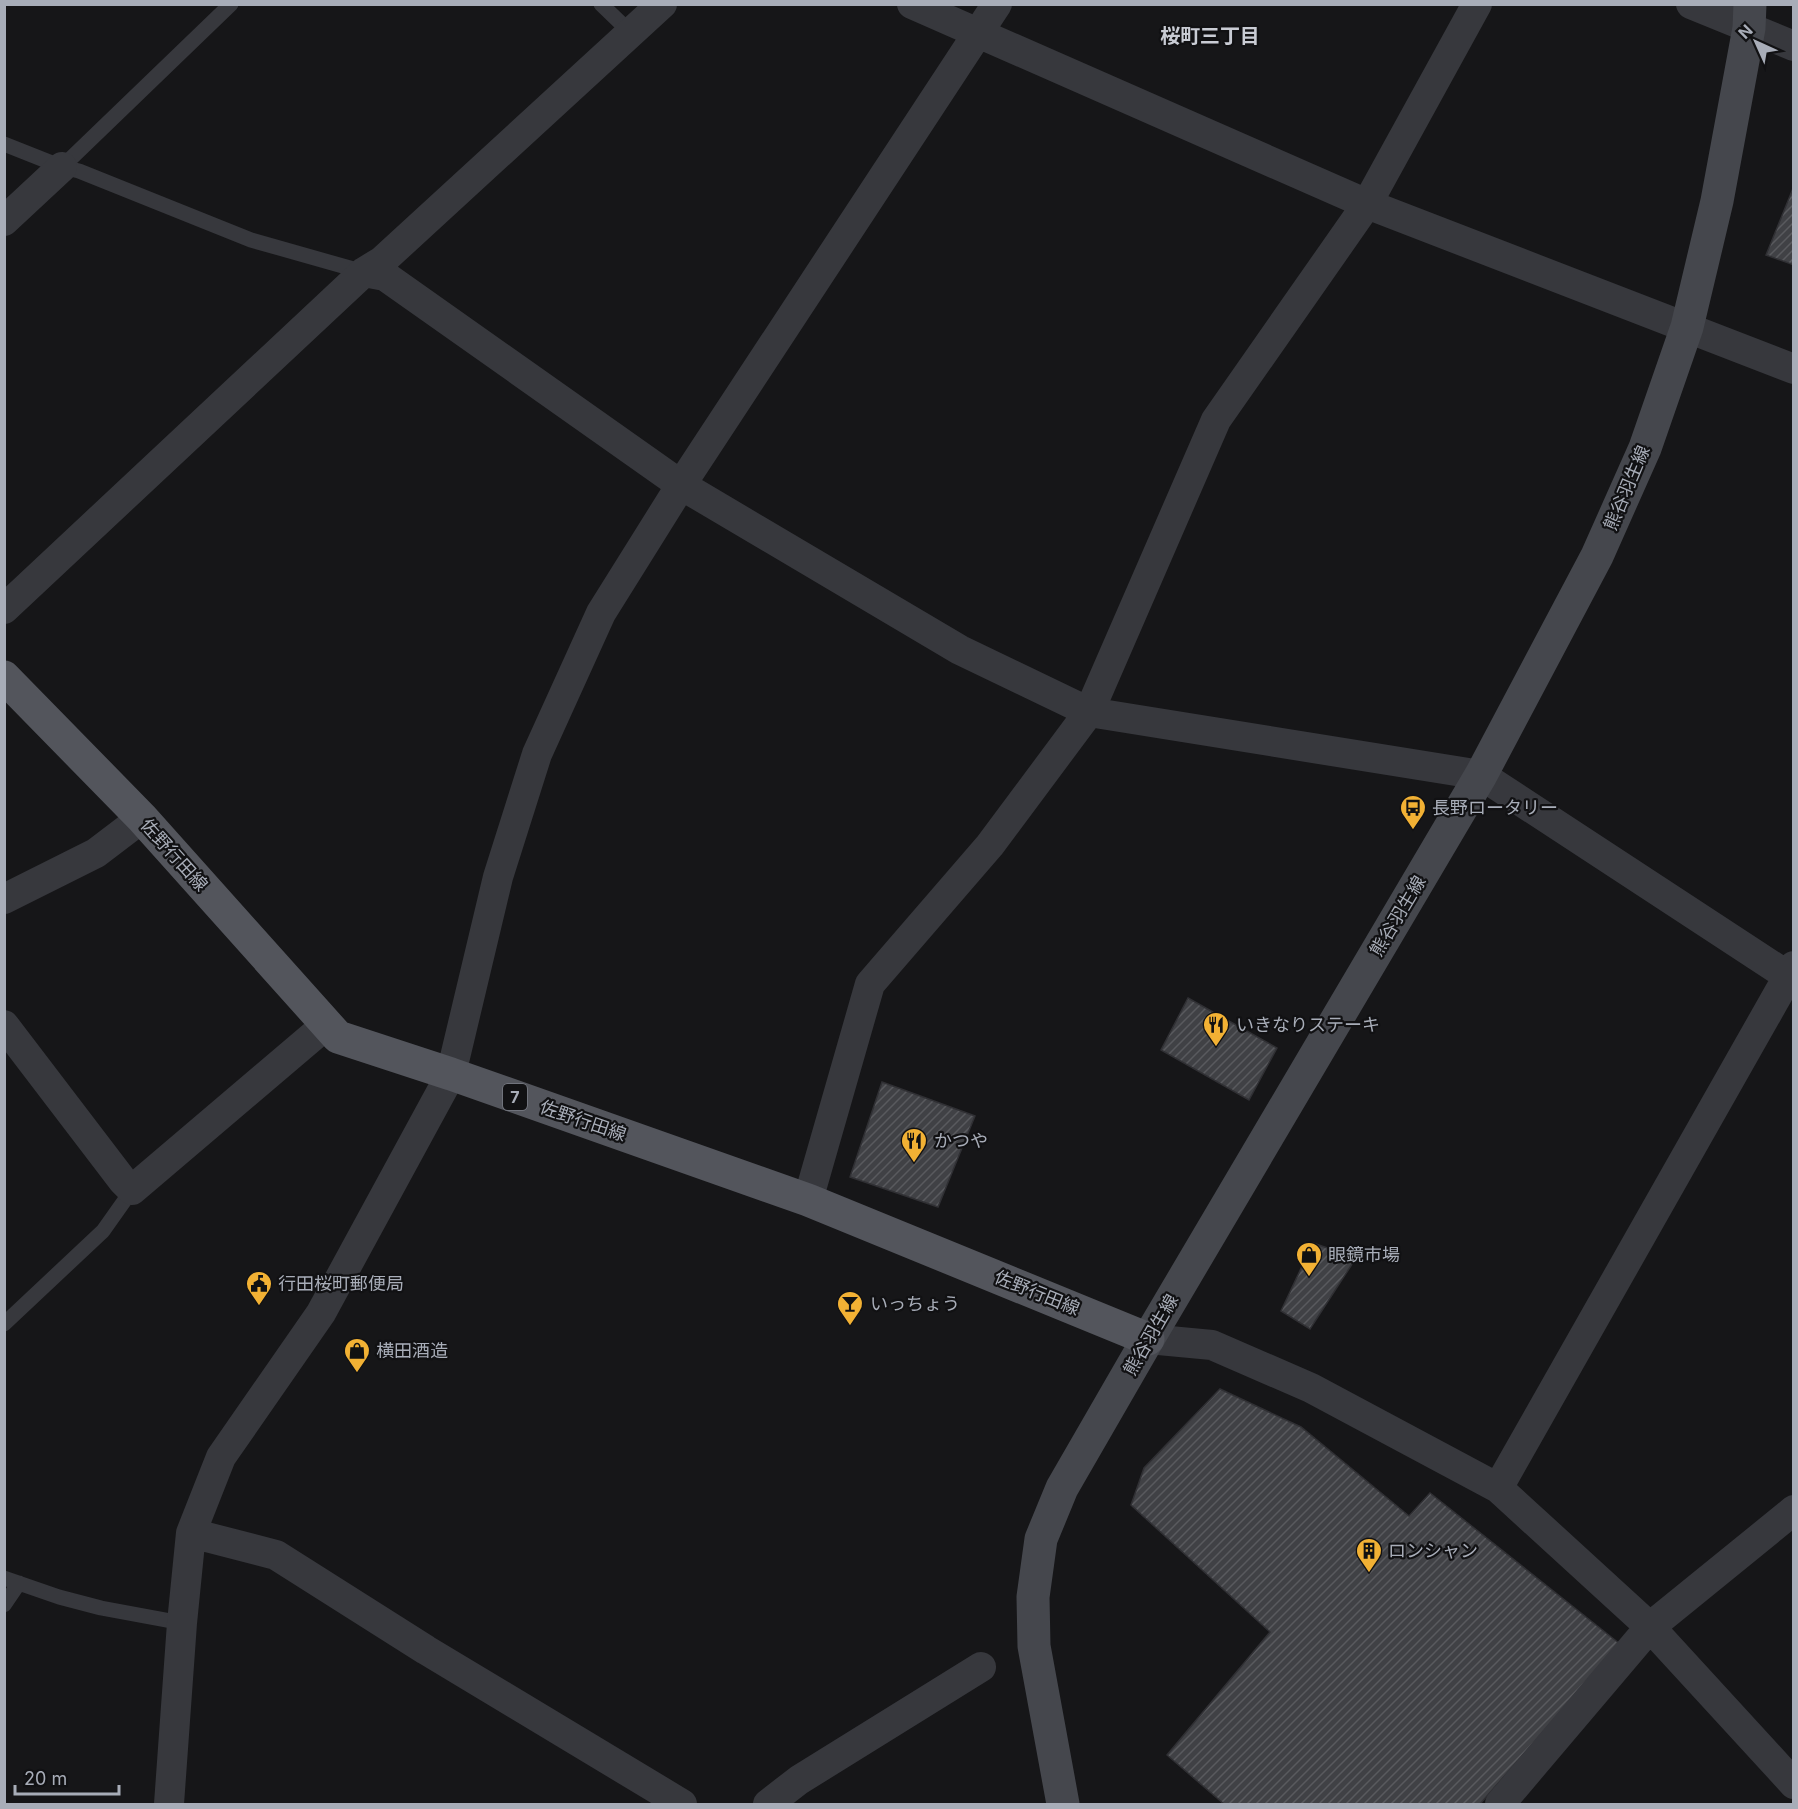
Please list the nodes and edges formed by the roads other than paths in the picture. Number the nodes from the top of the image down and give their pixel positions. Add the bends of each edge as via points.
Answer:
1 (231, 4) edge
2 (601, 4) edge
3 (662, 4) edge
4 (912, 4) edge
5 (997, 4) edge
6 (1477, 4) edge
7 (1691, 4) edge
8 (1750, 16) edge
9 (631, 33) junction
10 (979, 34) junction
11 (1794, 46) edge
12 (4, 144) edge
13 (62, 167) junction
14 (1367, 204) junction
15 (4, 221) edge
16 (364, 272) junction
17 (1687, 327) junction
18 (1794, 369) edge
19 (681, 485) junction
20 (4, 609) edge
21 (4, 677) edge
22 (1089, 712) junction
23 (1481, 775) junction
24 (142, 818) junction
25 (4, 899) edge
26 (1792, 974) edge
27 (4, 1025) edge
28 (326, 1025) junction
29 (451, 1074) junction
30 (132, 1190) junction
31 (808, 1200) junction
32 (4, 1324) edge
33 (1148, 1339) junction
34 (1498, 1488) junction
35 (1794, 1510) edge
36 (191, 1533) junction
37 (12, 1581) edge
38 (4, 1605) edge
39 (182, 1623) junction
40 (1650, 1627) junction
41 (981, 1667) dead end
42 (1794, 1784) edge
43 (169, 1804) edge
44 (682, 1804) edge
45 (768, 1804) edge
46 (1064, 1804) edge
47 (1500, 1804) edge

1 - 13 lane
2 - 9 lane
3 - 9 street
4 - 10 street
5 - 10 street
6 - 14 street
7 - 8 street
8 - 11 street
8 - 17 main road, 熊谷羽生線 via 1718,201
9 - 16 street via 382,261
10 - 14 street
10 - 19 street
12 - 13 lane
13 - 15 street
13 - 16 lane via 251,240
14 - 17 street
14 - 22 street via 1216,420
16 - 19 street via 385,276
16 - 20 street
17 - 18 street
17 - 23 main road, 熊谷羽生線 via 1645,448 1597,556
19 - 22 street via 960,650
19 - 29 street via 601,613 537,754 498,877
21 - 24 main road, 佐野行田線 / 7
22 - 23 street
22 - 31 street via 990,845 870,984
23 - 26 street
23 - 33 main road, 熊谷羽生線
24 - 25 street via 96,853
24 - 28 main road, 佐野行田線 / 7
26 - 34 street
27 - 30 street
28 - 29 main road, 佐野行田線 / 7 via 338,1037
28 - 30 street
29 - 31 main road, 佐野行田線 / 7
29 - 36 street via 321,1313 221,1457
30 - 32 lane via 103,1231
31 - 33 main road, 佐野行田線 / 7
33 - 34 street via 1222,1349 1311,1388
33 - 46 main road, 熊谷羽生線 via 1062,1488 1041,1539 1033,1597 1034,1646
34 - 40 street
35 - 40 street
36 - 39 street
36 - 44 street via 276,1555
37 - 38 lane
37 - 39 lane via 101,1608
39 - 43 street
40 - 42 street
40 - 47 street
41 - 45 street via 799,1780

